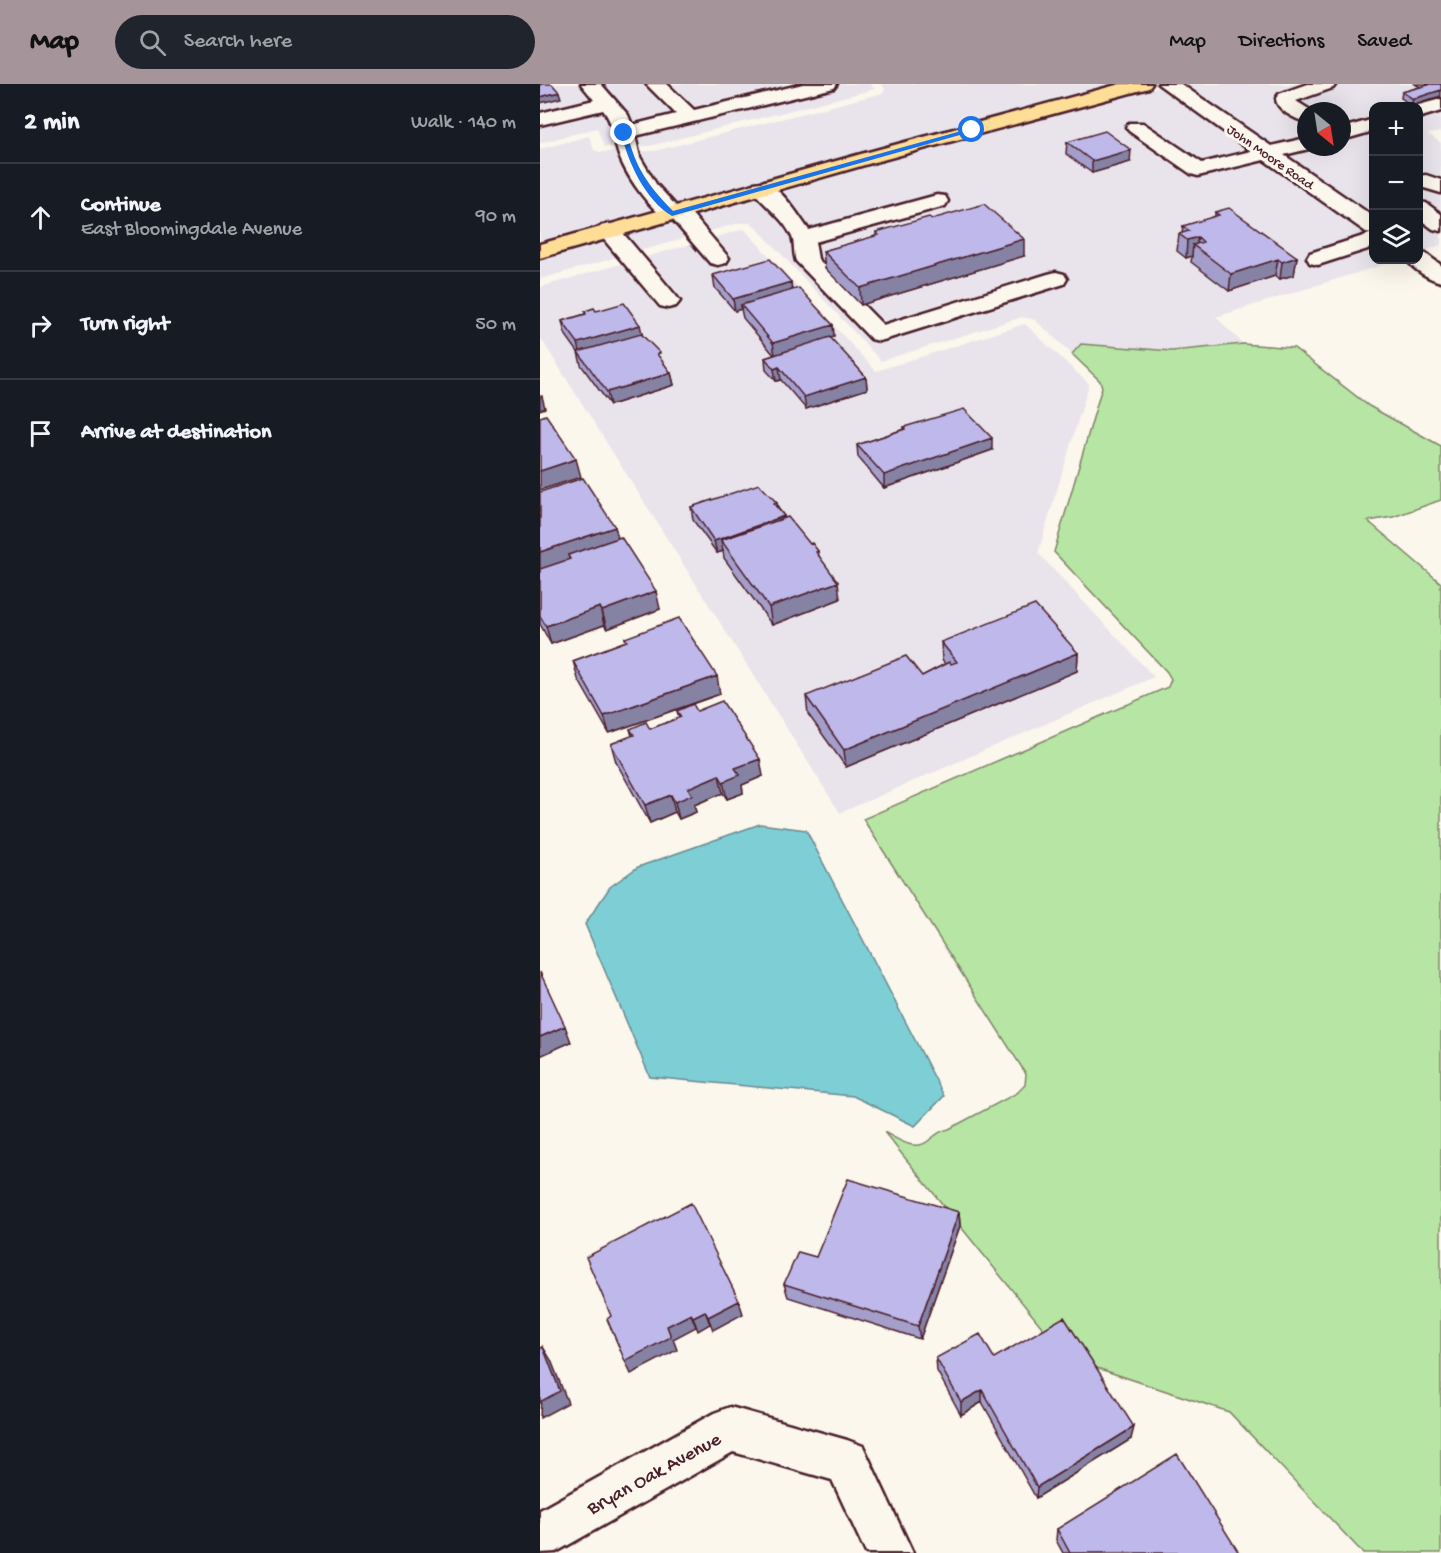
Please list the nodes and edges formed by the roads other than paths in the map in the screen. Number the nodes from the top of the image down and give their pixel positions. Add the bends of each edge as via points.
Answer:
1 (591, 84) edge
2 (656, 84) edge
3 (827, 84) edge
4 (1142, 84) edge
5 (1168, 84) edge
6 (1326, 84) edge
7 (794, 88) edge
8 (608, 103) junction
9 (1441, 105) edge
10 (1297, 110) edge
11 (1423, 111) edge
12 (690, 117) junction
13 (540, 119) edge
14 (1369, 126) edge
15 (1136, 127) dead end
16 (1351, 131) edge
17 (624, 133) junction
18 (1297, 147) edge
19 (1268, 155) junction
20 (1423, 182) edge
21 (1441, 187) edge
22 (762, 188) junction
23 (937, 201) dead end
24 (1423, 210) edge
25 (675, 213) junction
26 (1369, 224) edge
27 (1441, 224) edge
28 (609, 231) junction
29 (804, 238) junction
30 (1369, 242) edge
31 (540, 251) edge
32 (718, 258) dead end
33 (1318, 258) dead end
34 (1427, 258) edge
35 (1441, 274) edge
36 (1056, 279) dead end
37 (668, 301) dead end
38 (540, 1536) edge
39 (890, 1553) edge

1 - 8 street
2 - 12 street
3 - 7 street
4 - 22 main road
5 - 19 street, John Moore Road
6 - 10 street via 1286,98 1286,103
7 - 12 street via 736,97
8 - 13 street
8 - 17 street via 621,119
9 - 11 street
12 - 17 street
14 - 16 street
15 - 19 street via 1198,170
17 - 25 street via 630,157 647,187
18 - 19 street
19 - 26 street, John Moore Road
20 - 21 street
22 - 25 main road
22 - 29 street
23 - 29 street
24 - 27 street
25 - 28 main road
25 - 32 street
28 - 31 main road
28 - 37 street
29 - 36 street via 807,261 879,334
30 - 33 street
34 - 35 street
38 - 39 street, Bryan Oak Avenue via 730,1429 847,1462

